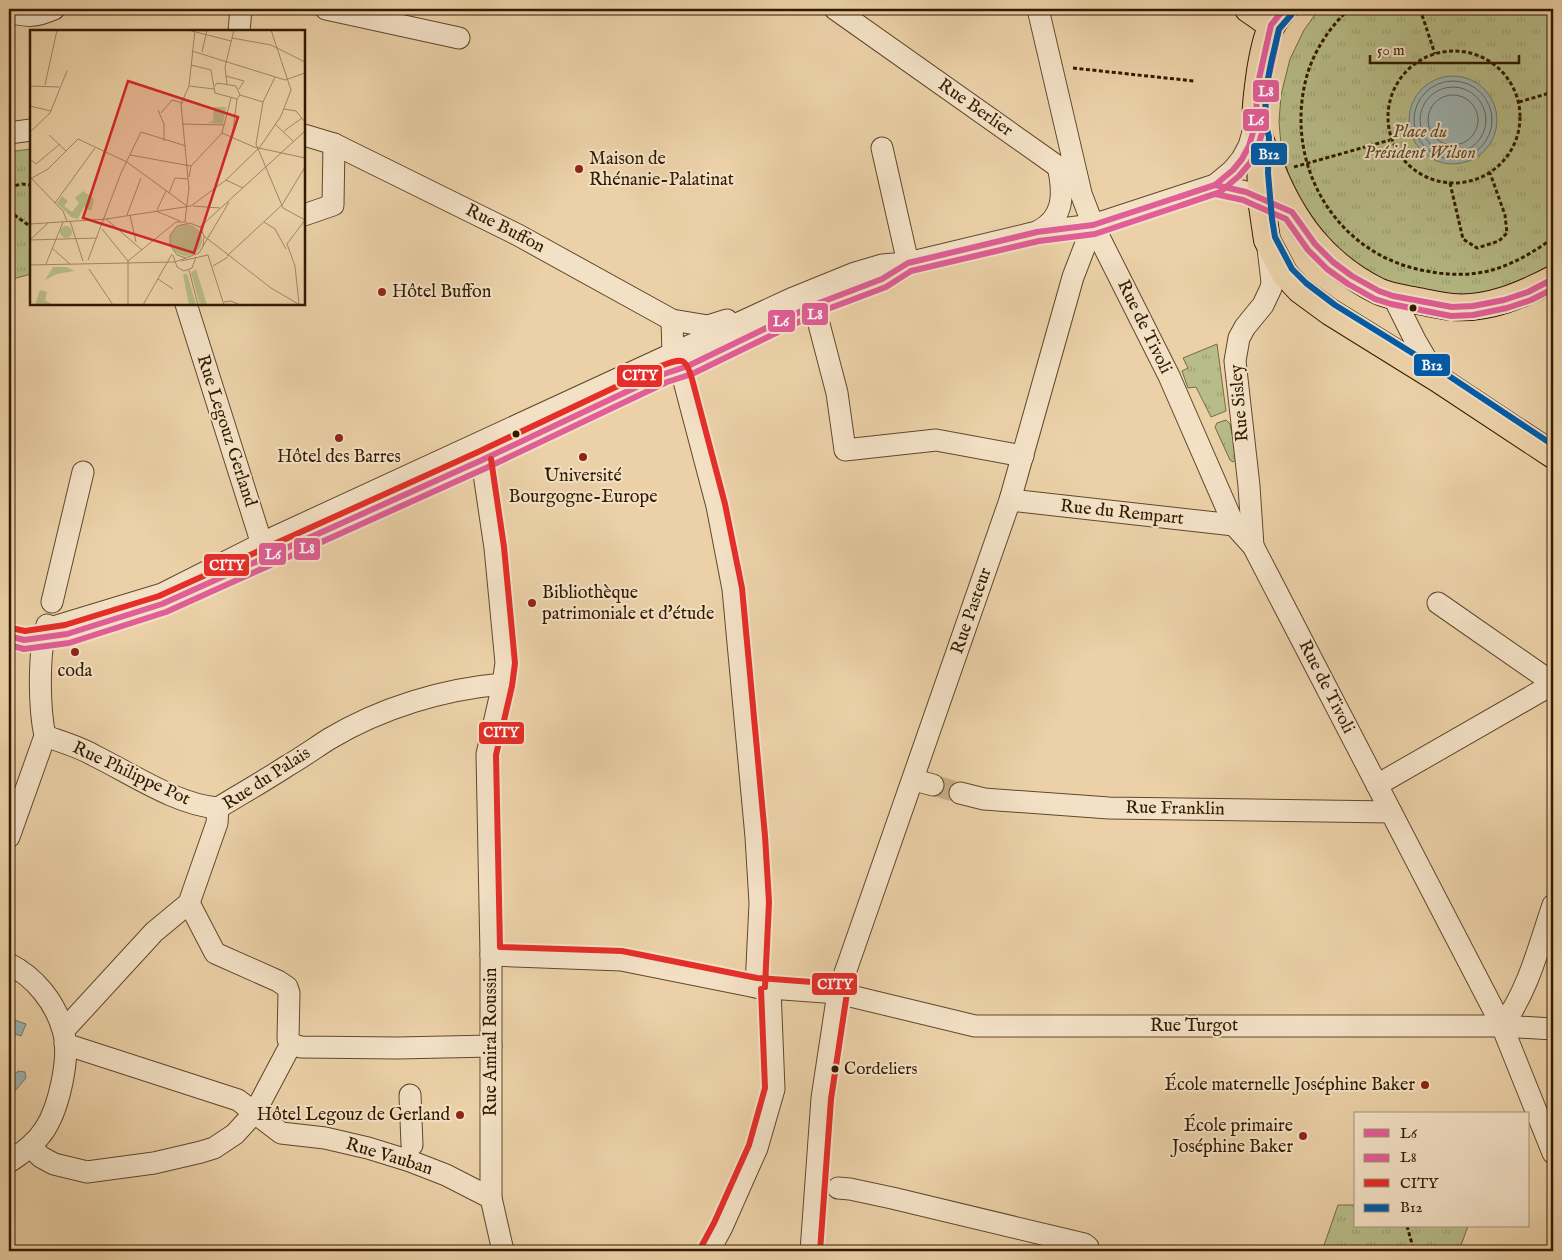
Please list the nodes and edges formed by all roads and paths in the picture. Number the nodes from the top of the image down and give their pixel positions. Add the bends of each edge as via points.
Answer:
1 (54, 9) edge
2 (241, 9) edge
3 (326, 9) edge
4 (835, 9) edge
5 (1038, 9) edge
6 (1248, 9) edge
7 (1349, 9) edge
8 (1420, 9) edge
9 (9, 12) edge
10 (1278, 17) edge
11 (239, 30) edge
12 (459, 38) dead end
13 (1435, 54) junction
14 (1070, 68) dead end
15 (1194, 81) dead end
16 (1553, 92) edge
17 (1519, 102) junction
18 (30, 130) edge
19 (1258, 130) junction
20 (9, 133) edge
21 (305, 135) edge
22 (1390, 140) junction
23 (334, 144) junction
24 (882, 148) dead end
25 (1306, 163) junction
26 (1058, 166) junction
27 (1290, 168) dead end
28 (1490, 173) junction
29 (1450, 183) junction
30 (30, 185) edge
31 (1215, 185) junction
32 (9, 187) edge
33 (1080, 191) junction
34 (1261, 199) junction
35 (9, 210) edge
36 (1292, 212) junction
37 (305, 215) edge
38 (1093, 225) junction
39 (30, 226) edge
40 (1036, 232) junction
41 (1553, 238) edge
42 (1267, 240) junction
43 (908, 263) junction
44 (1553, 279) edge
45 (1393, 296) junction
46 (791, 299) junction
47 (186, 305) edge
48 (816, 309) junction
49 (672, 320) junction
50 (677, 362) junction
51 (1438, 379) junction
52 (481, 451) junction
53 (1016, 453) junction
54 (1553, 455) edge
55 (83, 472) dead end
56 (1010, 500) junction
57 (1234, 525) junction
58 (1253, 546) junction
59 (264, 550) junction
60 (1438, 603) dead end
61 (9, 636) edge
62 (42, 638) junction
63 (1553, 683) edge
64 (503, 684) junction
65 (45, 736) junction
66 (1377, 786) junction
67 (960, 793) tunnel mouth
68 (218, 808) junction
69 (1391, 812) junction
70 (9, 837) edge
71 (190, 903) junction
72 (1553, 906) edge
73 (491, 955) junction
74 (9, 964) edge
75 (763, 988) junction
76 (838, 993) junction
77 (1502, 1026) junction
78 (1553, 1029) edge
79 (71, 1035) junction
80 (291, 1044) junction
81 (491, 1046) junction
82 (410, 1095) dead end
83 (246, 1106) junction
84 (36, 1152) junction
85 (411, 1153) junction
86 (1553, 1154) edge
87 (9, 1162) edge
88 (825, 1188) junction
89 (491, 1198) junction
90 (1408, 1228) edge
91 (503, 1251) edge
92 (709, 1251) edge
93 (811, 1251) edge
94 (1090, 1251) edge
95 (1414, 1251) edge

1 - 9 street via 25,17
2 - 11 street
3 - 12 street
4 - 26 street, Rue Berlier
5 - 33 street
6 - 10 main road
7 - 25 path via 1324,38 1306,78 1300,120
8 - 13 path
10 - 19 main road via 1262,61
13 - 17 path via 1447,50 1482,56 1506,75
13 - 22 path via 1416,60 1394,85 1386,116
14 - 15 path
16 - 17 path
17 - 28 path via 1519,132 1508,156
18 - 20 street
19 - 31 street via 1242,159
19 - 34 main road
19 - 36 main road
21 - 23 street, Rue Buffon
22 - 25 path
22 - 29 path via 1410,168 1432,181
23 - 37 street via 333,205
23 - 49 street, Rue Buffon via 518,235
24 - 43 street
25 - 27 path
25 - 41 path via 1318,192 1335,218 1357,240 1382,257 1411,269 1442,274 1480,272 1502,267 1530,254
26 - 33 street, Rue Berlier
26 - 40 street via 1062,182 1059,209 1047,227
28 - 29 path via 1460,184
28 - 29 path via 1506,215 1507,233 1499,241 1477,248 1462,239
30 - 32 path
31 - 34 street
31 - 38 street
33 - 38 street, Rue Berlier
34 - 36 street
34 - 42 main road
35 - 39 path
36 - 45 main road via 1315,244 1333,262 1352,276
38 - 40 street
38 - 53 street, Rue Pasteur via 1073,276
38 - 57 street, Rue de Tivoli via 1169,376
40 - 43 street
42 - 51 main road via 1284,274 1300,290
42 - 58 street, Rue Sisley via 1272,282 1263,305 1239,338 1235,361
43 - 46 street, Rue Buffon via 882,265
43 - 48 street via 882,279
44 - 45 main road via 1528,292 1473,306 1452,307
45 - 51 street via 1414,340
46 - 49 street, Rue Buffon via 708,326
46 - 50 street via 784,311 770,320
47 - 59 street, Rue Legouz Gerland
48 - 50 street
48 - 53 street via 836,393 845,450 936,440
49 - 50 street
50 - 52 street via 664,374
50 - 75 street via 717,506 733,589 756,837
51 - 54 main road
52 - 59 street
52 - 64 street, Rue Amiral Roussin via 495,548 506,663
53 - 56 street, Rue Pasteur
55 - 62 street
56 - 57 street, Rue du Rempart
56 - 76 street, Rue Pasteur via 923,783
57 - 58 street, Rue de Tivoli
58 - 66 street, Rue de Tivoli
59 - 62 street via 162,604 67,634
60 - 63 street
61 - 62 street via 24,640
62 - 65 street
63 - 66 street
64 - 68 street, Rue du Palais via 450,692 387,711 329,739
64 - 73 street, Rue Amiral Roussin via 487,754
65 - 68 street, Rue Philippe Pot via 93,754 150,785 203,807
65 - 70 street
66 - 69 street, Rue de Tivoli
67 - 69 street, Rue Franklin via 984,799 1109,808
68 - 71 street, Rue du Palais via 217,823
69 - 77 street, Rue de Tivoli
71 - 79 street via 154,932
71 - 80 street via 215,953 287,988 288,1039
72 - 77 street via 1521,996
73 - 75 street, Rue Turgot via 621,960
73 - 81 street, Rue Amiral Roussin
74 - 79 street via 35,982
75 - 76 street, Rue Turgot
75 - 92 street via 774,1089 757,1148
76 - 77 street, Rue Turgot via 974,1026
76 - 88 street, Rue Pasteur via 822,1098
77 - 78 street, Rue Turgot
77 - 86 street, Rue de Tivoli
79 - 83 street
79 - 84 street via 56,1106
80 - 81 street via 398,1048
80 - 83 street
81 - 89 street, Rue Amiral Roussin
82 - 85 street
83 - 84 street via 235,1134 214,1148 154,1163 96,1172 54,1164
83 - 85 street, Rue Vauban via 281,1133
84 - 87 street
85 - 89 street, Rue Vauban
88 - 93 street, Rue Pasteur
88 - 94 street via 850,1189 892,1198 1084,1244
89 - 91 street, Rue Amiral Roussin
90 - 95 path

